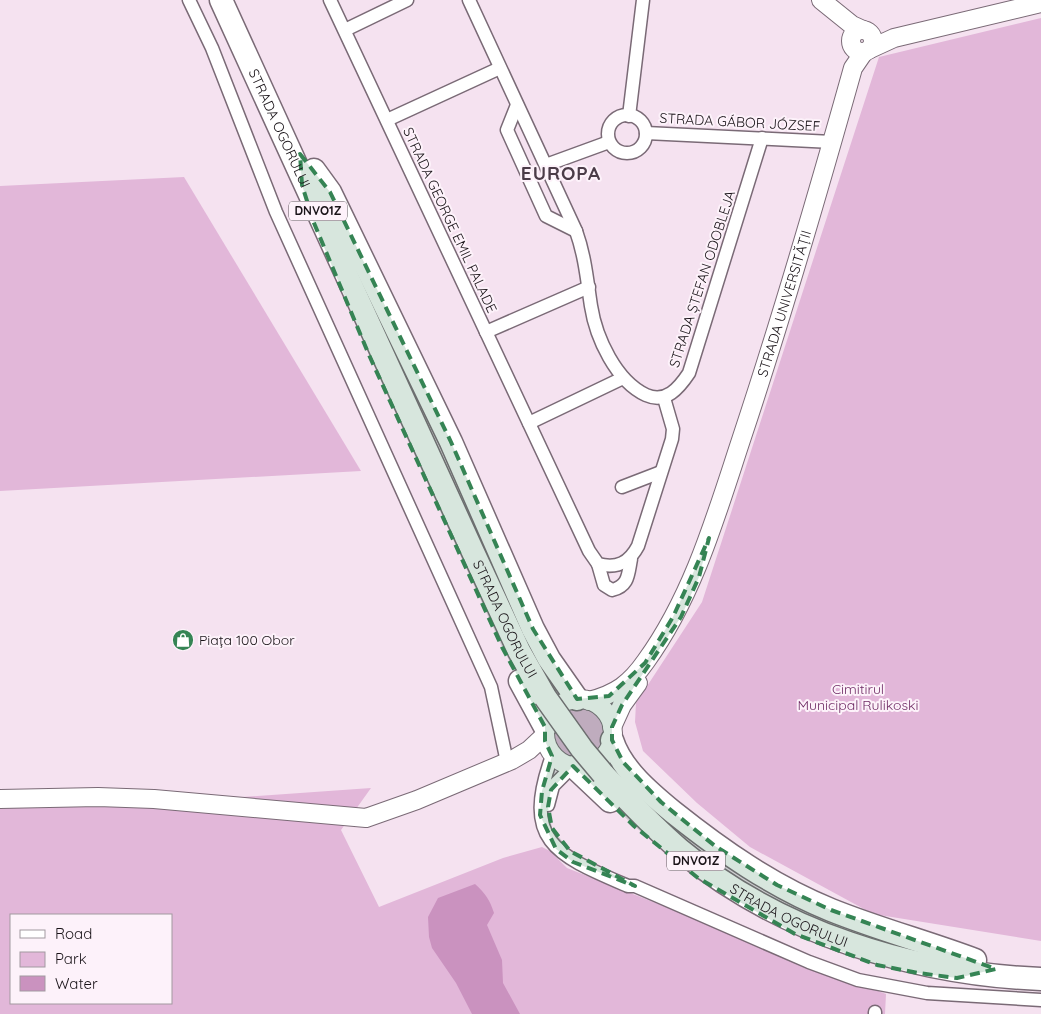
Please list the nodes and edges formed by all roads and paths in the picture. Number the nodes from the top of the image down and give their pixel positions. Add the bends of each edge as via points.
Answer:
1 (189, 0) edge
2 (222, 0) edge
3 (236, 0) edge
4 (330, 0) edge
5 (407, 0) edge
6 (470, 0) edge
7 (643, 0) edge
8 (821, 0) edge
9 (1041, 3) edge
10 (345, 30) junction
11 (860, 39) junction
12 (500, 68) junction
13 (517, 105) junction
14 (629, 116) junction
15 (387, 120) junction
16 (646, 133) junction
17 (762, 138) junction
18 (609, 142) junction
19 (832, 142) junction
20 (546, 166) junction
21 (308, 172) junction
22 (576, 231) junction
23 (589, 287) junction
24 (486, 332) junction
25 (623, 378) junction
26 (664, 398) junction
27 (529, 423) junction
28 (660, 472) junction
29 (622, 487) dead end
30 (709, 538) junction
31 (631, 559) junction
32 (598, 564) junction
33 (567, 697) junction
34 (612, 734) junction
35 (548, 742) junction
36 (510, 761) junction
37 (573, 767) junction
38 (0, 799) edge
39 (635, 886) junction
40 (1041, 966) edge
41 (974, 967) junction
42 (1041, 979) edge
43 (1041, 1000) edge

1 - 36 street via 212,48 276,212 492,687
2 - 21 highway, STRADA OGORULUI / DNVO1Z
3 - 21 highway, STRADA OGORULUI / DNVO1Z
4 - 10 street, STRADA GEORGE EMIL PALADE
5 - 10 street
6 - 12 street
7 - 14 street
8 - 11 main road
9 - 11 main road via 894,38
10 - 15 street, STRADA GEORGE EMIL PALADE
11 - 19 main road, STRADA UNIVERSITĂȚII
12 - 13 street
12 - 15 street, STRADA GEORGE EMIL PALADE
13 - 20 street
13 - 22 street via 507,130 546,216
14 - 16 street, STRADA GÁBOR JÓZSEF via 641,121
14 - 18 street via 614,120 609,128
15 - 24 street, STRADA GEORGE EMIL PALADE
16 - 17 street, STRADA GÁBOR JÓZSEF
16 - 18 street, STRADA GÁBOR JÓZSEF via 644,143 634,152 620,152
17 - 19 street, STRADA GÁBOR JÓZSEF
17 - 26 street, STRADA ȘTEFAN ODOBLEJA via 689,373 679,388
18 - 20 street
19 - 30 main road, STRADA UNIVERSITĂȚII via 775,336
20 - 22 street
21 - 33 highway via 330,192 444,427 533,629
21 - 33 highway, STRADA OGORULUI / DNVO1Z via 510,633
21 - 35 highway via 302,185 314,222 369,355
22 - 23 street via 584,253
23 - 24 street, STRADA GEORGE EMIL PALADE
23 - 25 street via 591,308 599,332
24 - 27 street, STRADA GEORGE EMIL PALADE
25 - 26 street via 635,390 650,397
25 - 27 street
26 - 28 street, STRADA GEORGE EMIL PALADE via 673,429
27 - 32 street, STRADA GEORGE EMIL PALADE
28 - 29 street
28 - 31 street, STRADA GEORGE EMIL PALADE via 638,546
30 - 33 main road, STRADA UNIVERSITĂȚII via 675,613 645,663 616,692
30 - 34 main road, STRADA UNIVERSITĂȚII via 699,577 681,617 622,705
31 - 32 street via 608,567
31 - 32 street, STRADA GEORGE EMIL PALADE via 627,581 621,588 612,590 604,585
33 - 34 main road via 604,710
33 - 35 main road, STRADA UNIVERSITĂȚII via 568,701 553,711
33 - 41 highway, STRADA OGORULUI / DNVO1Z, bridge via 582,749 609,770 635,808 679,849 719,878 805,926 872,950 895,957
34 - 37 main road, STRADA UNIVERSITĂȚII via 605,755 599,761
34 - 41 highway via 623,762 661,802 744,866 831,910
35 - 36 main road, STRADA UNIVERSITĂȚII
35 - 37 main road
35 - 39 street via 540,802 541,819 551,841 573,862 628,886
36 - 38 main road, STRADA UNIVERSITĂȚII via 374,816 345,818 154,799
37 - 39 street via 558,779 551,790 548,807 558,840 570,851
37 - 41 highway via 672,858 765,919 828,948 877,965 948,978
39 - 43 street via 858,980 927,993
40 - 41 highway, STRADA OGORULUI / DNVO1Z
41 - 42 highway, STRADA OGORULUI / DNVO1Z

